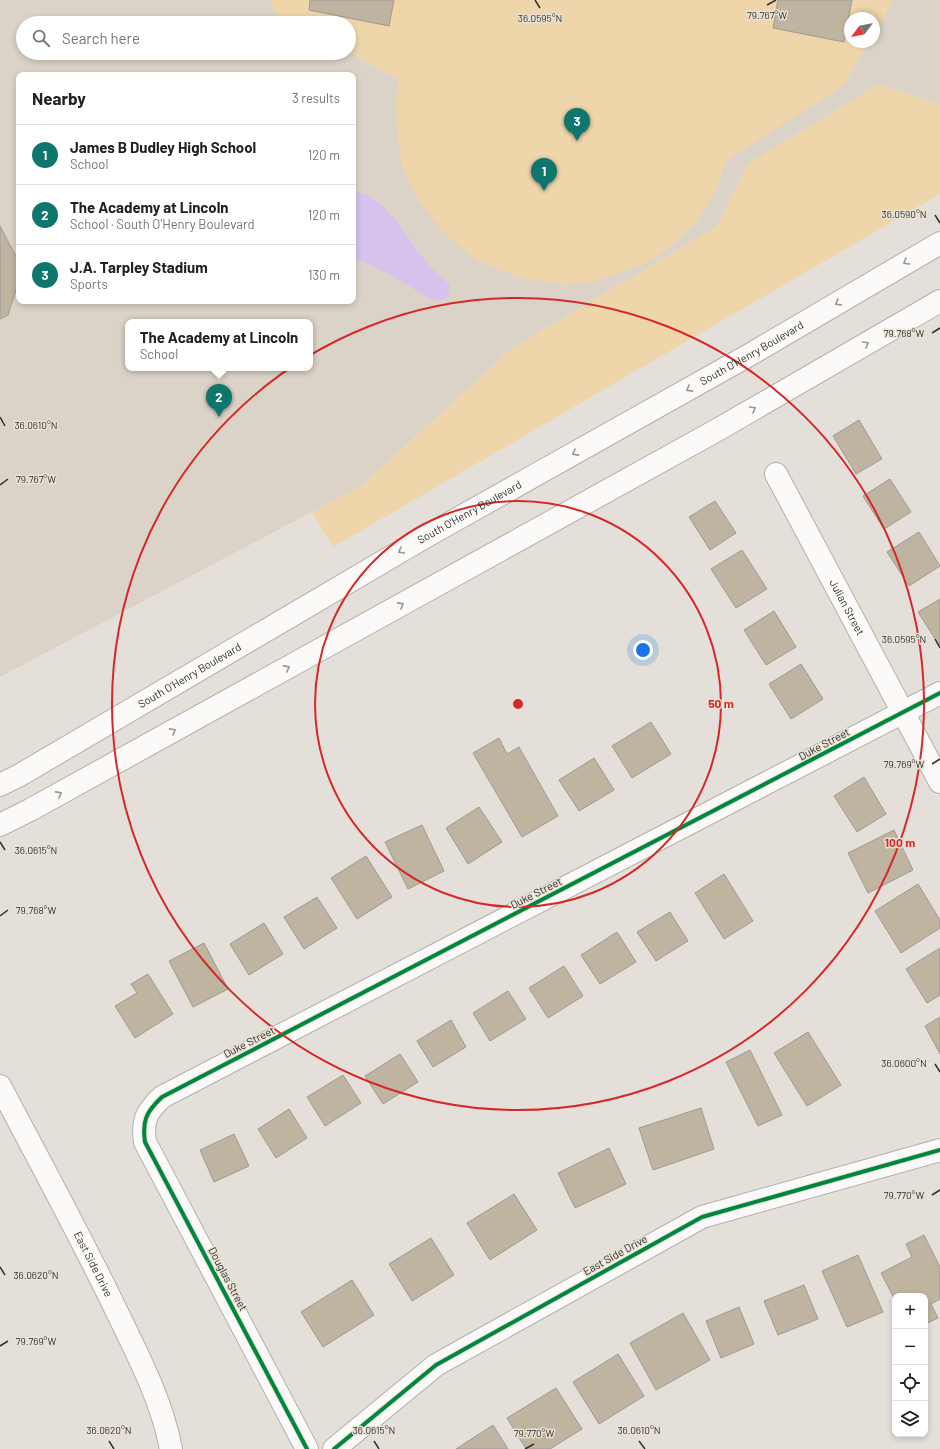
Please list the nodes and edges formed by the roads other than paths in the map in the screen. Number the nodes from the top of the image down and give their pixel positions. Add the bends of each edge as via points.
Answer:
1 (940, 243) edge
2 (940, 301) edge
3 (776, 474) dead end
4 (940, 693) edge
5 (903, 713) junction
6 (10, 777) edge
7 (940, 782) edge
8 (0, 785) edge
9 (30, 810) junction
10 (0, 825) edge
11 (0, 842) edge
12 (0, 1086) edge
13 (146, 1116) joint
14 (940, 1150) edge
15 (172, 1449) edge
16 (307, 1449) edge
17 (334, 1449) edge

1 -> 6 main road, South O'Henry Boulevard via 751,354 425,537
9 -> 2 main road via 719,429
3 - 5 main road, Julian Street
4 - 5 main road, Duke Street
5 - 7 main road, Julian Street
5 - 13 main road, Duke Street via 162,1097
6 - 8 main road, South O'Henry Boulevard
9 - 10 main road
9 - 11 main road
12 - 15 main road, East Side Drive via 102,1281 152,1385
13 - 16 main road, Douglas Street via 143,1128 145,1142
14 - 17 main road, East Side Drive via 702,1217 436,1365

